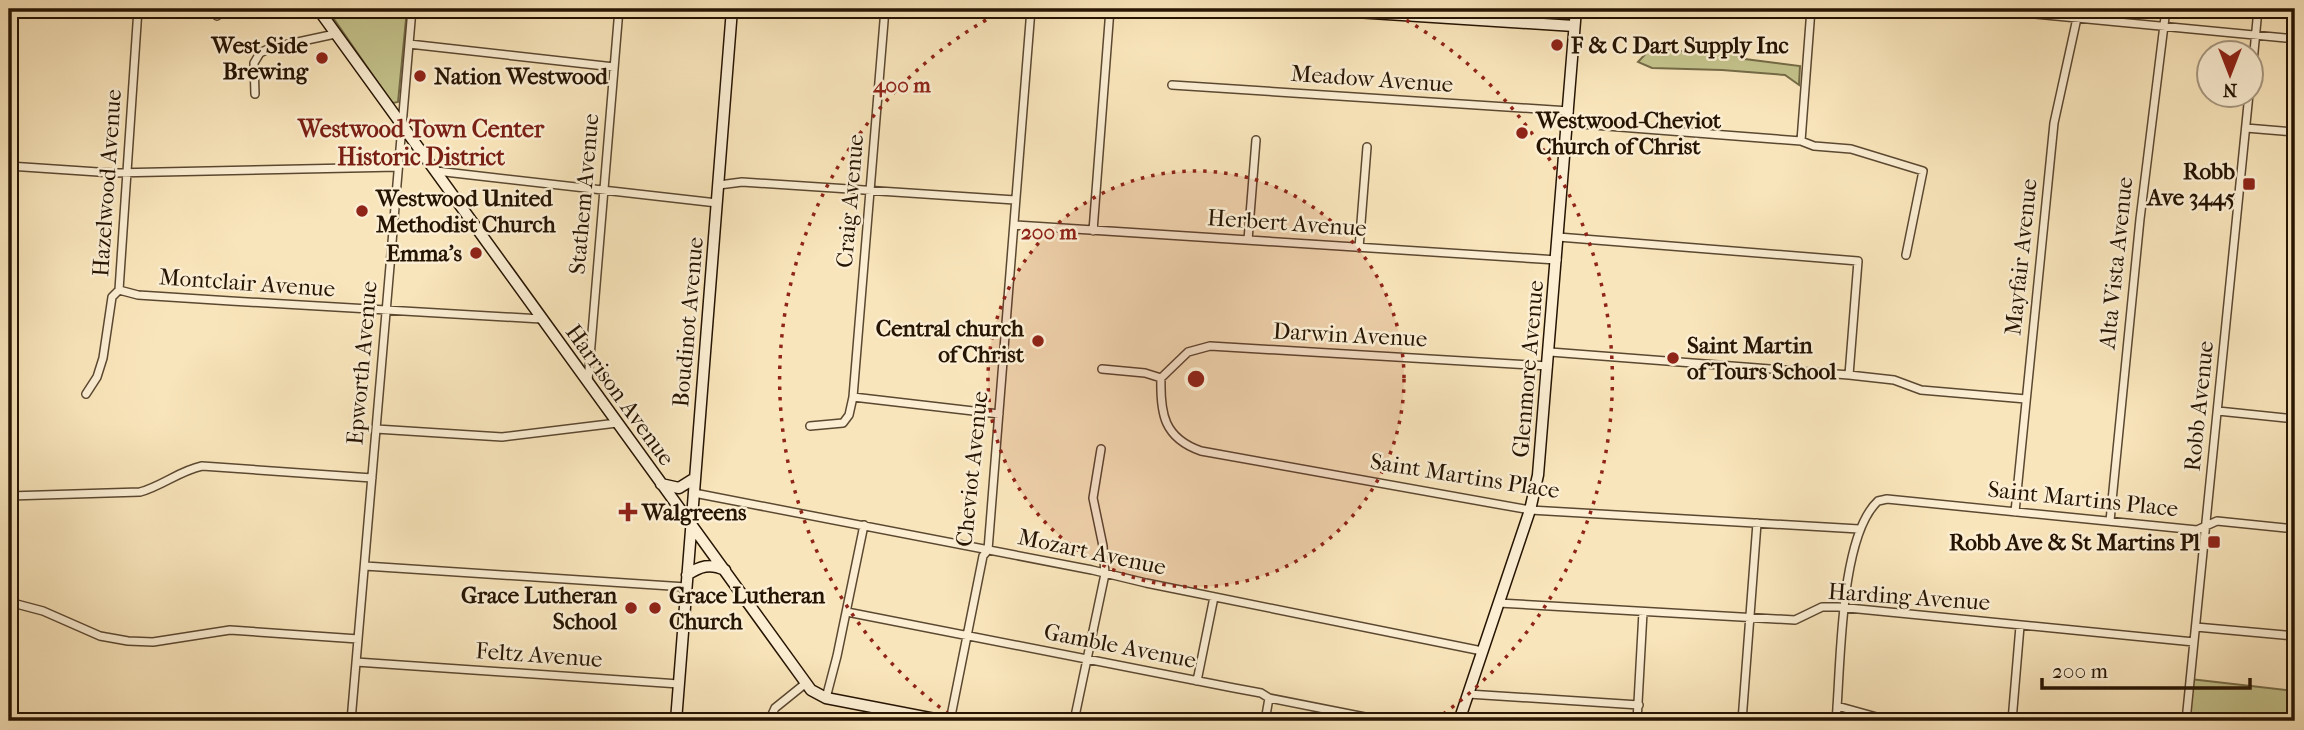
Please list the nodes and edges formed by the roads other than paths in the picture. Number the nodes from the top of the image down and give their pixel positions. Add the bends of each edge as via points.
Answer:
1 (138, 9) edge
2 (318, 9) edge
3 (412, 9) edge
4 (619, 9) edge
5 (732, 9) edge
6 (885, 9) edge
7 (1031, 9) edge
8 (1110, 9) edge
9 (1309, 9) edge
10 (1576, 9) edge
11 (1811, 9) edge
12 (1982, 9) edge
13 (2080, 9) edge
14 (2166, 9) edge
15 (2258, 9) edge
16 (2077, 19) junction
17 (1574, 26) junction
18 (2164, 26) junction
19 (335, 34) junction
20 (2255, 36) junction
21 (2295, 39) edge
22 (409, 44) junction
23 (614, 67) junction
24 (1172, 85) dead end
25 (255, 94) dead end
26 (2248, 108) edge
27 (1569, 111) junction
28 (1568, 123) junction
29 (402, 126) junction
30 (2246, 128) junction
31 (2295, 132) edge
32 (1256, 140) dead end
33 (1801, 141) junction
34 (1367, 147) dead end
35 (9, 166) edge
36 (398, 167) junction
37 (436, 171) junction
38 (127, 172) junction
39 (719, 185) junction
40 (604, 190) junction
41 (870, 190) junction
42 (1016, 200) junction
43 (717, 203) junction
44 (1014, 225) junction
45 (1093, 231) junction
46 (1558, 237) junction
47 (1248, 240) junction
48 (1359, 248) junction
49 (1906, 255) dead end
50 (1557, 260) junction
51 (119, 290) junction
52 (386, 312) junction
53 (541, 319) junction
54 (1550, 352) junction
55 (1548, 366) junction
56 (1102, 369) dead end
57 (1849, 375) junction
58 (1161, 378) junction
59 (588, 383) junction
60 (86, 394) dead end
61 (853, 397) junction
62 (2026, 399) junction
63 (2218, 411) junction
64 (999, 414) junction
65 (2295, 419) edge
66 (617, 423) junction
67 (810, 426) dead end
68 (376, 429) junction
69 (1101, 449) dead end
70 (372, 478) junction
71 (695, 478) junction
72 (661, 484) junction
73 (694, 493) junction
74 (9, 496) edge
75 (1530, 510) junction
76 (2015, 512) junction
77 (2110, 521) junction
78 (691, 523) junction
79 (1757, 523) junction
80 (864, 525) junction
81 (2206, 527) junction
82 (1859, 529) junction
83 (2295, 529) edge
84 (988, 550) junction
85 (365, 566) junction
86 (726, 570) junction
87 (1105, 574) junction
88 (687, 575) junction
89 (685, 587) junction
90 (1214, 597) junction
91 (9, 602) edge
92 (1499, 603) junction
93 (1845, 608) junction
94 (847, 612) junction
95 (1643, 612) junction
96 (1750, 619) junction
97 (2020, 626) junction
98 (2196, 627) junction
99 (966, 636) junction
100 (2295, 636) edge
101 (358, 639) junction
102 (2194, 642) junction
103 (1482, 651) junction
104 (1086, 659) junction
105 (356, 662) junction
106 (1197, 681) junction
107 (806, 683) junction
108 (678, 684) junction
109 (1468, 694) junction
110 (826, 698) junction
111 (1269, 698) junction
112 (1639, 705) junction
113 (1837, 706) junction
114 (351, 721) edge
115 (676, 721) edge
116 (769, 721) edge
117 (947, 721) edge
118 (1074, 721) edge
119 (1265, 721) edge
120 (1385, 721) edge
121 (1459, 721) edge
122 (1637, 721) edge
123 (1742, 721) edge
124 (1836, 721) edge
125 (1891, 721) edge
126 (2012, 721) edge
127 (2186, 721) edge

1 - 38 street, Hazelwood Avenue
2 - 19 street, Harrison Avenue
3 - 22 street, Epworth Avenue
4 - 23 street, Stathem Avenue
5 - 39 street, Boudinot Avenue
6 - 41 street, Craig Avenue
7 - 42 street, Cheviot Avenue
8 - 45 street
9 - 17 street
10 - 17 street, Glenmore Avenue
11 - 33 street
12 - 16 street
13 - 16 street, Mayfair Avenue
14 - 18 street, Alta Vista Avenue
15 - 20 street
16 - 18 street
16 - 62 street, Mayfair Avenue via 2054,123
17 - 27 street, Glenmore Avenue
18 - 20 street
18 - 77 street, Alta Vista Avenue
19 - 25 street via 265,50 254,63
19 - 29 street, Harrison Avenue
20 - 21 street
22 - 23 street
22 - 29 street, Epworth Avenue
23 - 40 street, Stathem Avenue
24 - 27 street, Meadow Avenue
26 - 30 street, Robb Avenue
27 - 28 street, Glenmore Avenue
28 - 33 street
28 - 46 street, Glenmore Avenue
29 - 36 street, Epworth Avenue
29 - 37 street, Harrison Avenue
30 - 31 street
30 - 63 street, Robb Avenue
32 - 47 street
33 - 49 street via 1851,149 1923,171
34 - 48 street
35 - 38 street
36 - 38 street
36 - 52 street, Epworth Avenue
37 - 40 street
37 - 53 street, Harrison Avenue
38 - 51 street, Hazelwood Avenue
39 - 41 street
39 - 43 street, Boudinot Avenue
40 - 43 street
40 - 59 street, Stathem Avenue
41 - 42 street
41 - 61 street, Craig Avenue
42 - 44 street, Cheviot Avenue
43 - 71 street, Boudinot Avenue
44 - 45 street, Herbert Avenue
44 - 64 street, Cheviot Avenue
45 - 47 street, Herbert Avenue
46 - 50 street, Glenmore Avenue
46 - 57 street via 1858,261
47 - 48 street, Herbert Avenue
48 - 50 street, Herbert Avenue
50 - 54 street, Glenmore Avenue
51 - 52 street, Montclair Avenue
51 - 60 street, Hazelwood Avenue via 113,297 101,368
52 - 53 street, Montclair Avenue
52 - 68 street, Epworth Avenue
53 - 59 street, Harrison Avenue
54 - 55 street, Glenmore Avenue
54 - 57 street
55 - 58 street, Darwin Avenue via 1210,346 1188,352
55 - 75 street, Glenmore Avenue via 1538,475
56 - 58 street
57 - 62 street via 1895,380 1921,390
58 - 75 street, Saint Martins Place via 1164,419 1172,433 1191,447
59 - 66 street, Harrison Avenue
61 - 64 street
61 - 67 street via 843,423
62 - 76 street, Mayfair Avenue
63 - 65 street
63 - 81 street, Robb Avenue
64 - 84 street, Cheviot Avenue
66 - 68 street via 502,437
66 - 72 street, Harrison Avenue
68 - 70 street, Epworth Avenue
69 - 87 street via 1093,498
70 - 74 street via 211,466 180,472 140,492
70 - 85 street, Epworth Avenue
71 - 72 street via 679,488
71 - 73 street, Boudinot Avenue
72 - 78 street, Harrison Avenue
73 - 78 street, Boudinot Avenue
73 - 80 street, Mozart Avenue
75 - 79 street, Saint Martins Place
75 - 92 street, Glenmore Avenue
76 - 77 street, Saint Martins Place
76 - 82 street, Saint Martins Place via 1887,499 1878,501
77 - 81 street, Saint Martins Place via 2197,530
78 - 86 street, Harrison Avenue
78 - 88 street, Boudinot Avenue
79 - 82 street, Saint Martins Place
79 - 96 street
80 - 84 street, Mozart Avenue
80 - 94 street
81 - 83 street, Saint Martins Place via 2217,521
81 - 98 street, Robb Avenue
82 - 93 street
84 - 87 street, Mozart Avenue
84 - 99 street, Cheviot Avenue
85 - 89 street
85 - 101 street, Epworth Avenue
86 - 88 street via 709,565
86 - 107 street, Harrison Avenue
87 - 90 street, Mozart Avenue
87 - 104 street
88 - 89 street, Boudinot Avenue
89 - 108 street, Boudinot Avenue
90 - 103 street, Mozart Avenue
90 - 106 street
91 - 101 street via 100,636 128,641 153,642 230,630
92 - 95 street, Harding Avenue
92 - 103 street, Glenmore Avenue
93 - 96 street, Harding Avenue via 1822,607 1795,620
93 - 97 street, Harding Avenue
93 - 113 street
94 - 99 street, Gamble Avenue
94 - 110 street
95 - 96 street, Harding Avenue
95 - 112 street
96 - 123 street
97 - 102 street, Harding Avenue
97 - 126 street
98 - 100 street
98 - 102 street, Robb Avenue
99 - 104 street, Gamble Avenue
99 - 117 street, Cheviot Avenue
101 - 105 street, Epworth Avenue
102 - 127 street, Robb Avenue
103 - 109 street, Glenmore Avenue
104 - 106 street, Gamble Avenue
104 - 118 street
105 - 108 street, Feltz Avenue
105 - 114 street, Epworth Avenue
106 - 111 street, Gamble Avenue
107 - 110 street, Harrison Avenue
107 - 116 street via 775,708
108 - 115 street, Boudinot Avenue
109 - 112 street
109 - 121 street, Glenmore Avenue
110 - 117 street, Harrison Avenue
111 - 119 street
111 - 120 street, Gamble Avenue
112 - 122 street
113 - 124 street
113 - 125 street

